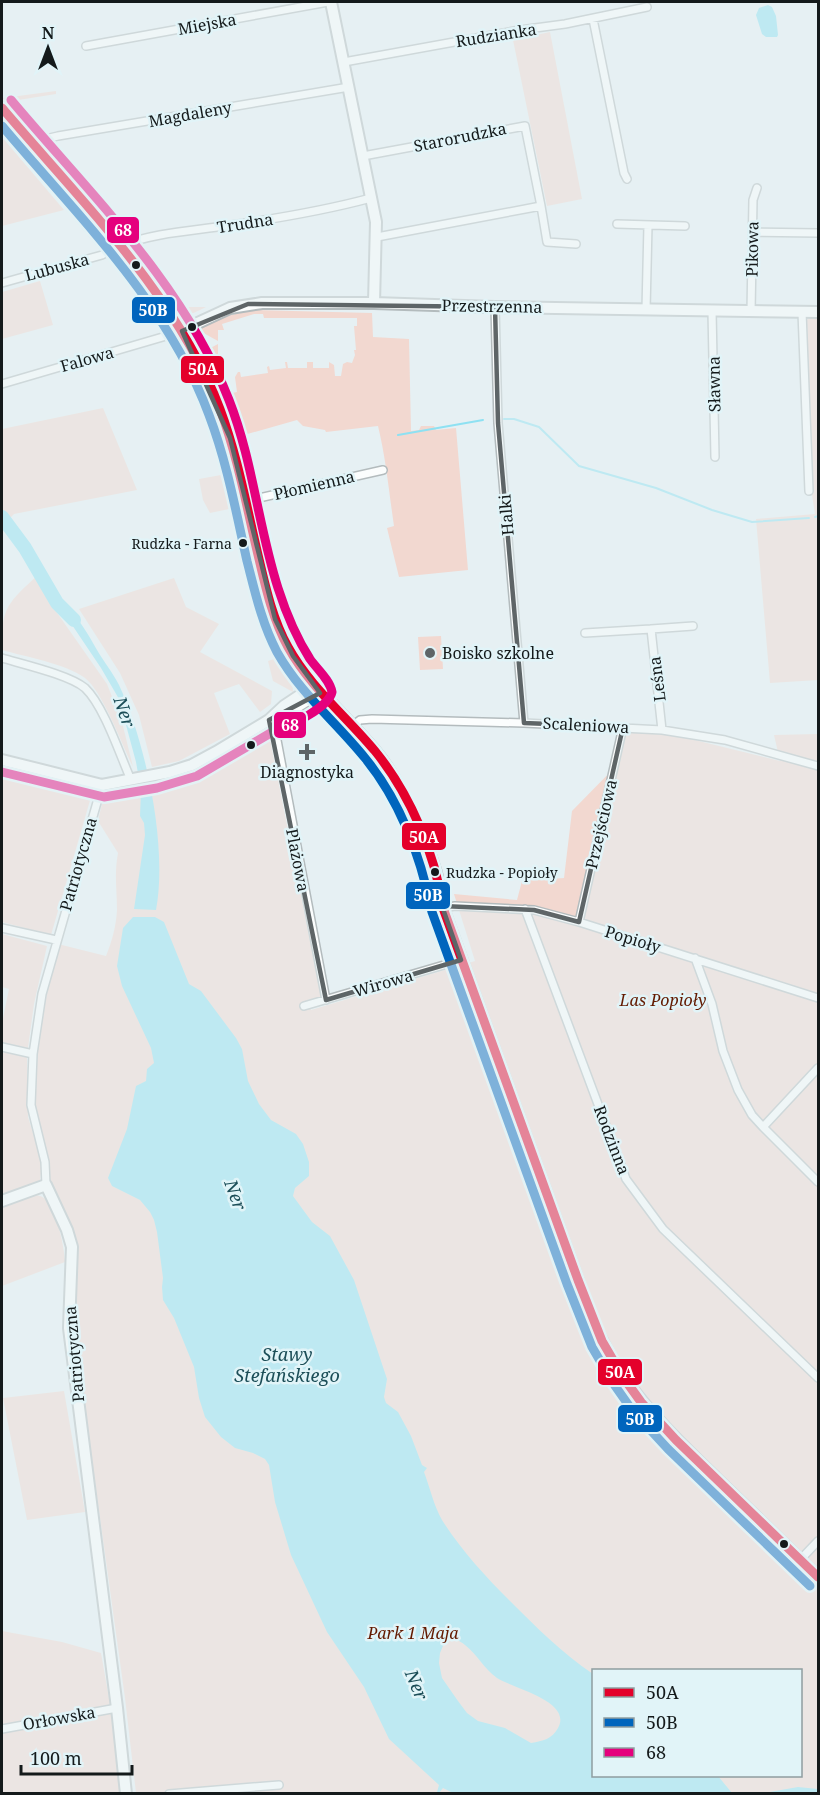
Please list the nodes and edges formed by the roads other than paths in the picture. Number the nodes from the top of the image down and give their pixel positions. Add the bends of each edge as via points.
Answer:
1 (330, 2) edge
2 (647, 7) dead end
3 (593, 19) junction
4 (86, 46) dead end
5 (344, 63) junction
6 (349, 87) junction
7 (2, 108) edge
8 (2, 123) edge
9 (33, 145) junction
10 (363, 156) junction
11 (627, 179) dead end
12 (757, 188) dead end
13 (370, 198) junction
14 (541, 206) junction
15 (617, 224) dead end
16 (648, 225) junction
17 (685, 226) dead end
18 (752, 232) junction
19 (819, 233) edge
20 (376, 237) junction
21 (576, 244) dead end
22 (115, 248) junction
23 (2, 283) edge
24 (374, 303) junction
25 (495, 307) junction
26 (646, 310) junction
27 (712, 311) junction
28 (750, 312) junction
29 (802, 312) junction
30 (819, 312) edge
31 (177, 333) junction
32 (2, 384) edge
33 (715, 457) dead end
34 (383, 470) dead end
35 (809, 491) dead end
36 (246, 501) junction
37 (693, 626) dead end
38 (651, 629) junction
39 (585, 633) dead end
40 (2, 658) edge
41 (314, 691) junction
42 (269, 720) junction
43 (524, 723) junction
44 (352, 726) junction
45 (623, 727) junction
46 (663, 730) junction
47 (2, 760) edge
48 (819, 766) edge
49 (133, 779) junction
50 (102, 785) junction
51 (443, 908) junction
52 (525, 909) junction
53 (579, 922) junction
54 (2, 928) edge
55 (56, 940) junction
56 (695, 958) junction
57 (461, 960) junction
58 (819, 998) edge
59 (326, 1000) junction
60 (304, 1006) dead end
61 (2, 1047) edge
62 (33, 1054) junction
63 (819, 1068) edge
64 (763, 1127) junction
65 (819, 1182) edge
66 (46, 1185) junction
67 (2, 1201) edge
68 (819, 1378) edge
69 (819, 1541) edge
70 (800, 1560) junction
71 (819, 1577) edge
72 (117, 1708) junction
73 (2, 1729) edge
74 (279, 1785) dead end
75 (126, 1794) edge
76 (170, 1794) edge

1 - 4 street, Miejska
1 - 5 street
2 - 3 street, Rudzianka
3 - 5 street, Rudzianka
3 - 11 street
5 - 6 street
6 - 9 street, Magdaleny via 58,136
6 - 10 street
7 - 9 street
8 - 22 street
9 - 22 street
10 - 13 street
10 - 14 street, Starorudzka via 525,126
12 - 18 street, Pikowa
13 - 20 street
13 - 22 street, Trudna via 262,221 140,238
14 - 20 street
14 - 21 street via 547,242
15 - 16 street
16 - 17 street
16 - 26 street
18 - 19 street
18 - 28 street, Pikowa
20 - 24 street
22 - 23 street, Lubuska
22 - 31 street via 154,288
24 - 25 street, Przestrzenna
24 - 31 street, Przestrzenna via 248,304
25 - 26 street, Przestrzenna
25 - 43 street, Halki via 498,423
26 - 27 street, Przestrzenna
27 - 28 street, Przestrzenna
27 - 33 street, Sławna
28 - 29 street, Przestrzenna
29 - 30 street, Przestrzenna
29 - 35 street
31 - 32 street, Falowa
31 - 36 street via 201,365 223,417
31 - 41 street via 221,441 266,621 286,662
34 - 36 street, Płomienna
36 - 41 street via 275,619
37 - 38 street
38 - 39 street
38 - 46 street, Leśna
40 - 49 street via 85,688
41 - 42 street via 281,717
41 - 44 street
41 - 51 street via 386,781
42 - 49 street via 200,761
42 - 59 street, Plażowa via 276,735
43 - 44 street, Scaleniowa via 369,719
43 - 45 street, Scaleniowa
44 - 51 street via 381,758 401,791 442,891
45 - 46 street, Scaleniowa
45 - 53 street, Przejściowa
46 - 48 street, Scaleniowa via 725,740
47 - 50 street
49 - 50 street
50 - 55 street, Patriotyczna
51 - 52 street, Popioły
51 - 57 street
52 - 53 street, Popioły
52 - 68 street, Rodzinna via 626,1179 663,1229
53 - 56 street, Popioły
54 - 55 street
55 - 62 street, Patriotyczna via 42,994
56 - 58 street, Popioły
56 - 64 street via 728,1066 752,1115
57 - 59 street, Wirowa
57 - 70 street via 585,1300 612,1360 658,1422
59 - 60 street, Wirowa
61 - 62 street
62 - 66 street, Patriotyczna via 31,1105 45,1162
63 - 64 street
64 - 65 street
66 - 67 street
66 - 72 street, Patriotyczna via 72,1247 69,1328
69 - 70 street
70 - 71 street
72 - 73 street, Orłowska
72 - 75 street, Patriotyczna
74 - 76 street

